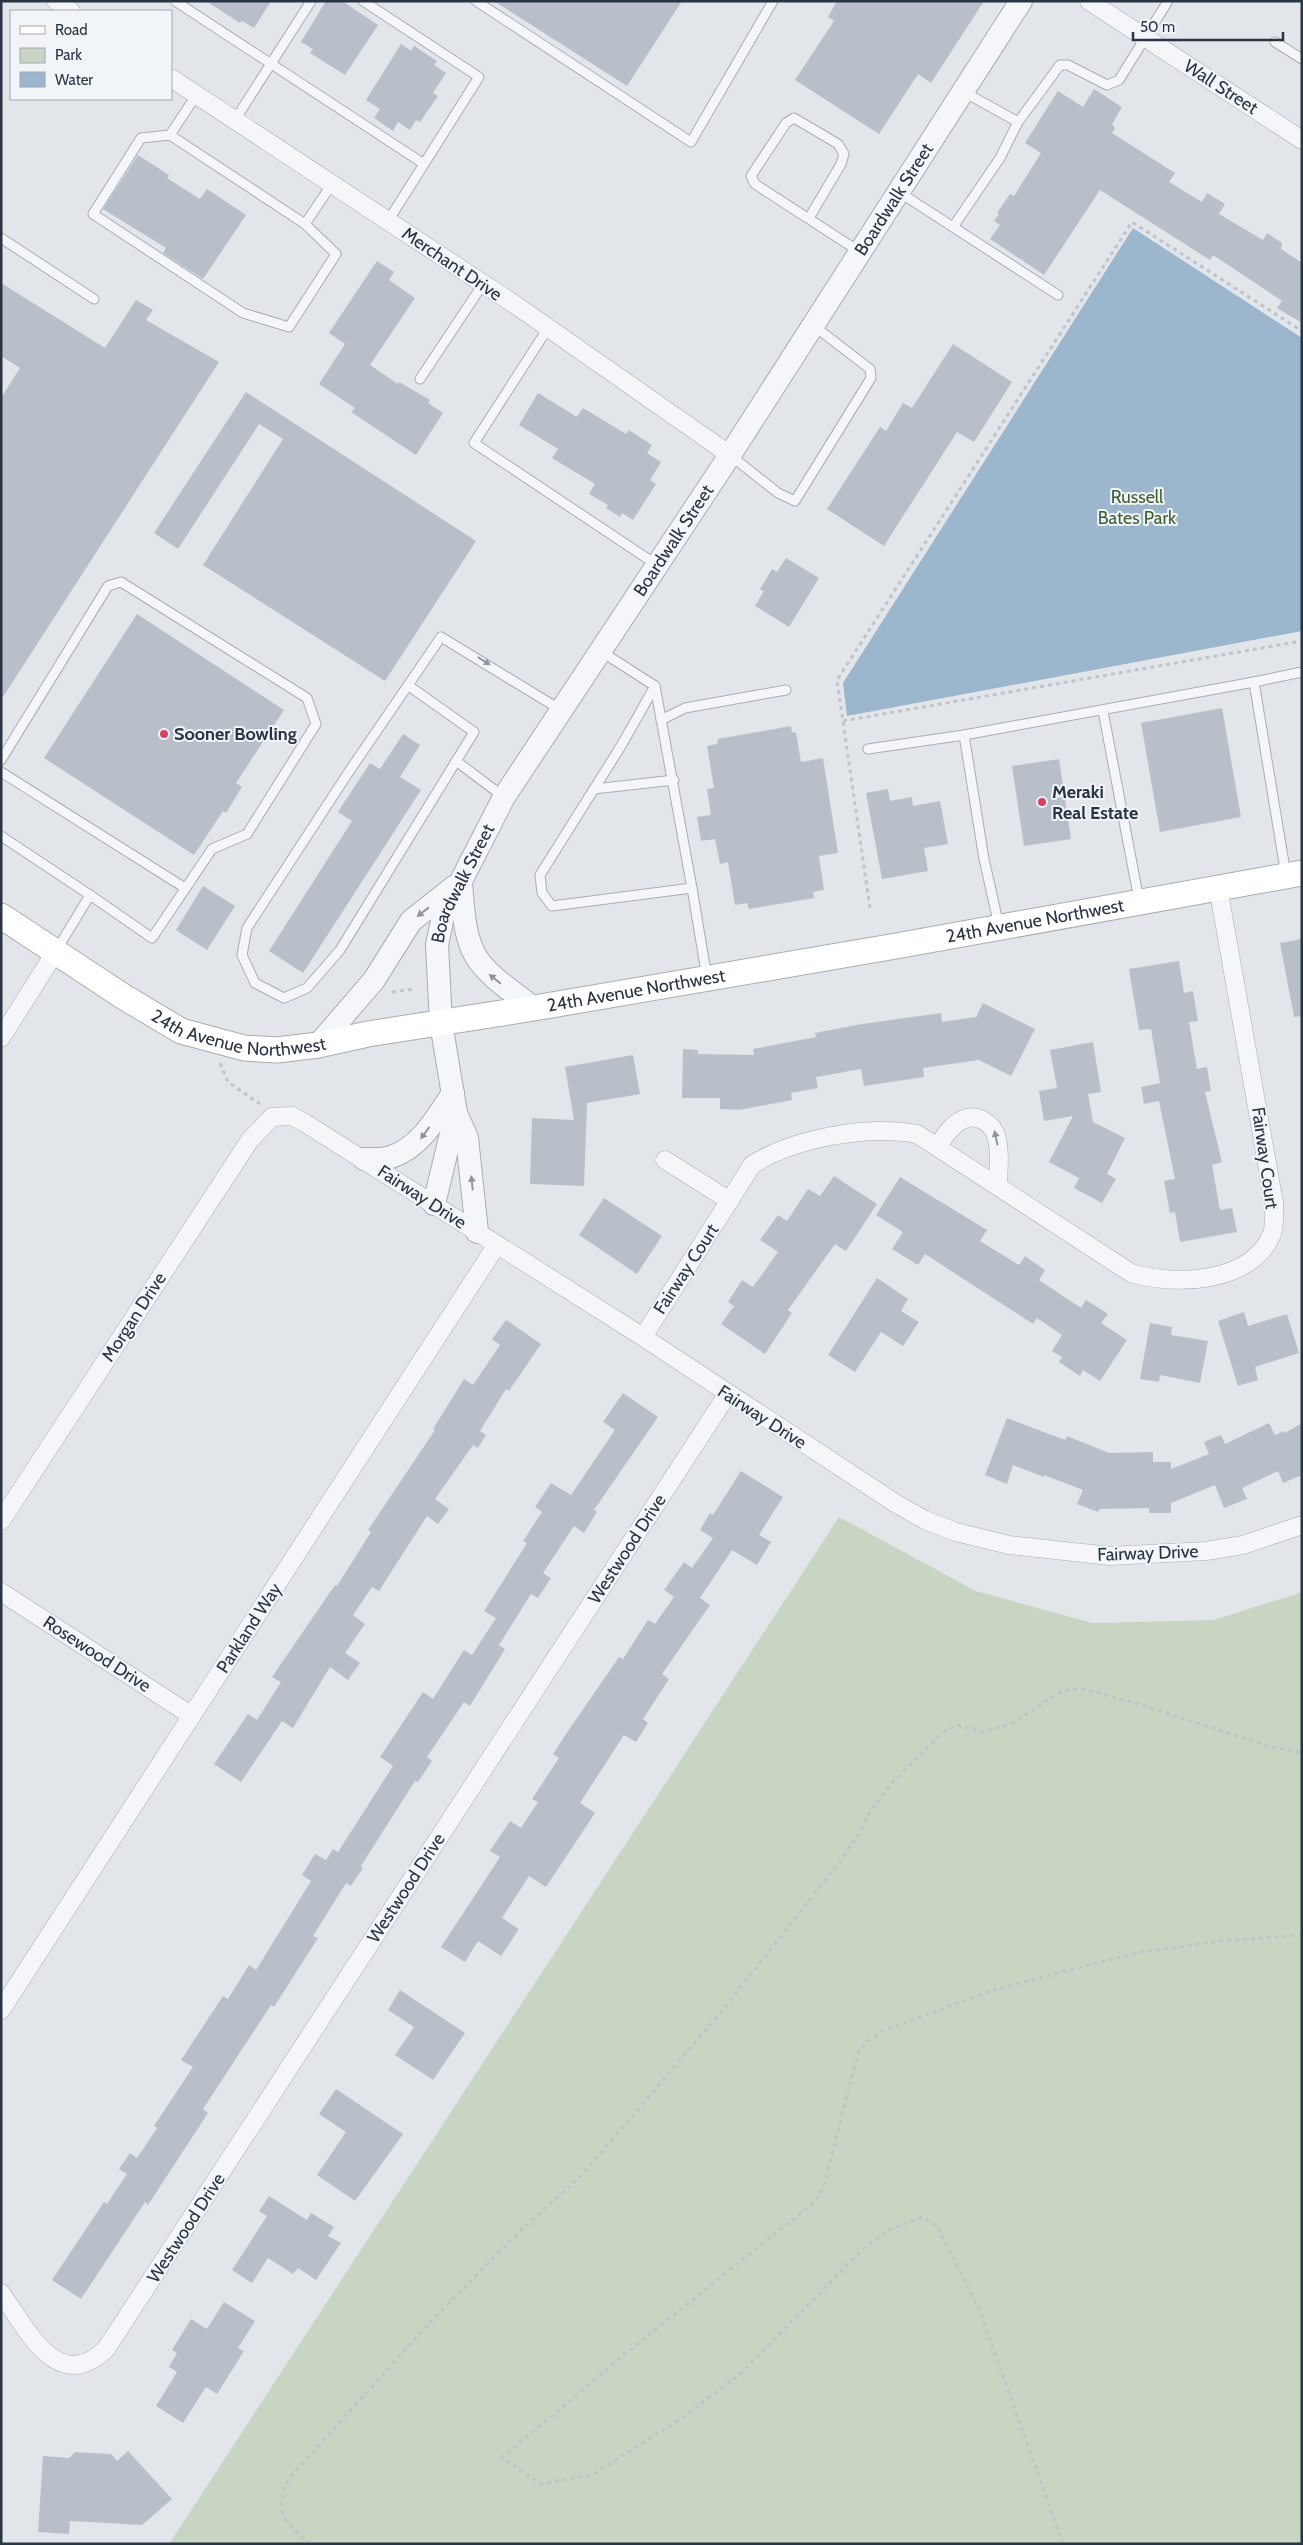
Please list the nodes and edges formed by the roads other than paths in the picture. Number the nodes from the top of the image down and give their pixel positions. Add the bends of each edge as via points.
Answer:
1 (56, 1) edge
2 (174, 1) edge
3 (311, 1) edge
4 (363, 1) edge
5 (476, 1) edge
6 (773, 1) edge
7 (1021, 1) edge
8 (1089, 1) edge
9 (1168, 1) edge
10 (70, 10) edge
11 (1145, 37) junction
12 (1275, 42) dead end
13 (1302, 59) edge
14 (271, 64) junction
15 (172, 79) edge
16 (963, 92) junction
17 (196, 94) junction
18 (235, 120) junction
19 (1018, 122) junction
20 (170, 135) junction
21 (1302, 140) edge
22 (424, 164) junction
23 (332, 184) junction
24 (898, 192) junction
25 (808, 218) junction
26 (388, 221) junction
27 (306, 224) junction
28 (953, 227) junction
29 (1, 238) edge
30 (860, 252) junction
31 (483, 284) junction
32 (1058, 295) dead end
33 (94, 299) dead end
34 (813, 325) junction
35 (548, 328) junction
36 (420, 379) dead end
37 (730, 455) junction
38 (657, 565) junction
39 (600, 651) junction
40 (1302, 672) edge
41 (1254, 682) junction
42 (409, 686) junction
43 (655, 686) junction
44 (786, 690) dead end
45 (562, 710) junction
46 (1103, 711) junction
47 (661, 720) junction
48 (964, 735) junction
49 (868, 749) dead end
50 (1, 760) edge
51 (456, 761) junction
52 (1, 772) edge
53 (674, 780) junction
54 (594, 789) junction
55 (504, 797) junction
56 (1, 836) edge
57 (1294, 874) edge
58 (461, 882) junction
59 (185, 888) junction
60 (692, 888) junction
61 (1218, 888) junction
62 (90, 895) junction
63 (1140, 901) junction
64 (1, 916) edge
65 (999, 926) junction
66 (56, 952) junction
67 (707, 978) junction
68 (534, 1008) junction
69 (441, 1024) junction
70 (1, 1038) edge
71 (318, 1045) junction
72 (455, 1103) junction
73 (272, 1117) joint
74 (938, 1146) junction
75 (364, 1159) junction
76 (665, 1160) dead end
77 (998, 1186) junction
78 (730, 1201) junction
79 (434, 1204) junction
80 (477, 1232) junction
81 (496, 1246) junction
82 (643, 1337) junction
83 (727, 1395) junction
84 (1, 1521) edge
85 (1302, 1525) edge
86 (1, 1592) edge
87 (192, 1716) junction
88 (1, 2010) edge
89 (1, 2293) edge

1 - 10 street
2 - 14 lane
3 - 14 lane
4 - 22 lane via 479,77
5 - 6 lane via 690,142
7 - 16 street, Boardwalk Street
8 - 11 street, Wall Street
9 - 11 lane
11 - 19 lane via 1114,84 1107,86 1068,65 1060,65
11 - 21 street, Wall Street
12 - 13 lane
14 - 18 lane
14 - 22 lane
15 - 17 street, Merchant Drive
16 - 19 lane
16 - 24 street, Boardwalk Street
17 - 18 street, Merchant Drive
17 - 20 lane
18 - 23 street, Merchant Drive
19 - 28 lane via 1000,158
20 - 27 lane
20 - 27 lane via 141,138 93,214 244,313 289,327 336,254
22 - 26 lane
23 - 26 street, Merchant Drive
23 - 27 lane
24 - 28 lane
24 - 30 street, Boardwalk Street
25 - 25 lane via 755,184 751,176 786,123 794,118 838,144 844,154
25 - 30 lane
26 - 31 street, Merchant Drive
28 - 32 lane
29 - 33 lane
30 - 34 street, Boardwalk Street
31 - 35 street, Merchant Drive
31 - 36 lane
34 - 37 street, Boardwalk Street
34 - 37 lane via 870,368 870,378 795,501 778,494
35 - 37 street, Merchant Drive
35 - 38 lane via 474,443
37 - 38 street, Boardwalk Street
38 - 39 street, Boardwalk Street
39 - 43 lane
39 - 45 street, Boardwalk Street
40 - 41 lane
41 - 46 lane
41 - 57 lane
42 -> 45 lane via 441,637
42 - 51 lane via 474,732
42 - 51 lane via 246,928 242,955 255,983 284,998 307,988 340,950
43 - 47 lane
43 - 54 lane
44 - 47 lane via 685,708
45 - 55 street, Boardwalk Street
46 - 48 lane
46 - 63 lane
47 - 53 lane
48 - 49 lane
48 - 65 lane via 984,859
50 - 59 lane via 108,586 121,582 307,698 316,724 247,834 212,849
51 - 55 lane
52 - 59 lane
53 - 54 lane
53 - 60 lane
54 - 60 lane via 540,875 542,893 552,906
55 - 58 street, Boardwalk Street
56 - 62 lane
57 - 61 main road, 24th Avenue Northwest
68 -> 58 street via 489,974 473,953 464,926
58 - 69 street, Boardwalk Street via 439,932 437,964
58 -> 71 street via 411,921 374,980
59 - 62 lane via 152,938
60 - 67 lane
61 - 63 main road, 24th Avenue Northwest
61 - 77 street, Fairway Court via 1274,1203 1272,1232 1259,1254 1249,1263 1225,1274 1185,1280 1148,1278 1131,1273
62 - 66 lane
63 - 65 main road, 24th Avenue Northwest
64 - 66 main road, 24th Avenue Northwest
65 - 67 main road, 24th Avenue Northwest
66 - 70 street
66 - 71 main road, 24th Avenue Northwest via 181,1031 244,1048 277,1050
67 - 68 main road, 24th Avenue Northwest
68 - 69 main road, 24th Avenue Northwest
69 - 71 main road, 24th Avenue Northwest
69 - 72 street, Boardwalk Street
72 -> 75 street via 413,1146 390,1158
72 - 79 street
80 -> 72 street via 467,1138
73 - 75 street, Fairway Drive via 292,1116
73 - 84 street, Morgan Drive via 250,1140
74 - 77 street, Fairway Court
77 -> 74 street via 998,1140 993,1126 982,1119 962,1119
74 - 78 street, Fairway Court via 917,1134 887,1130 795,1144 752,1165
75 - 79 street, Fairway Drive
76 - 78 street
78 - 82 street, Fairway Court
79 - 80 street, Fairway Drive
80 - 81 street, Fairway Drive
81 - 82 street, Fairway Drive
81 - 87 street, Parkland Way
82 - 83 street, Fairway Drive
83 - 85 street, Fairway Drive via 910,1512 986,1540 1052,1551 1132,1556 1243,1545
83 - 89 street, Westwood Drive via 123,2326 97,2357 86,2364 72,2366 52,2358 38,2346
86 - 87 street, Rosewood Drive
87 - 88 street, Parkland Way

